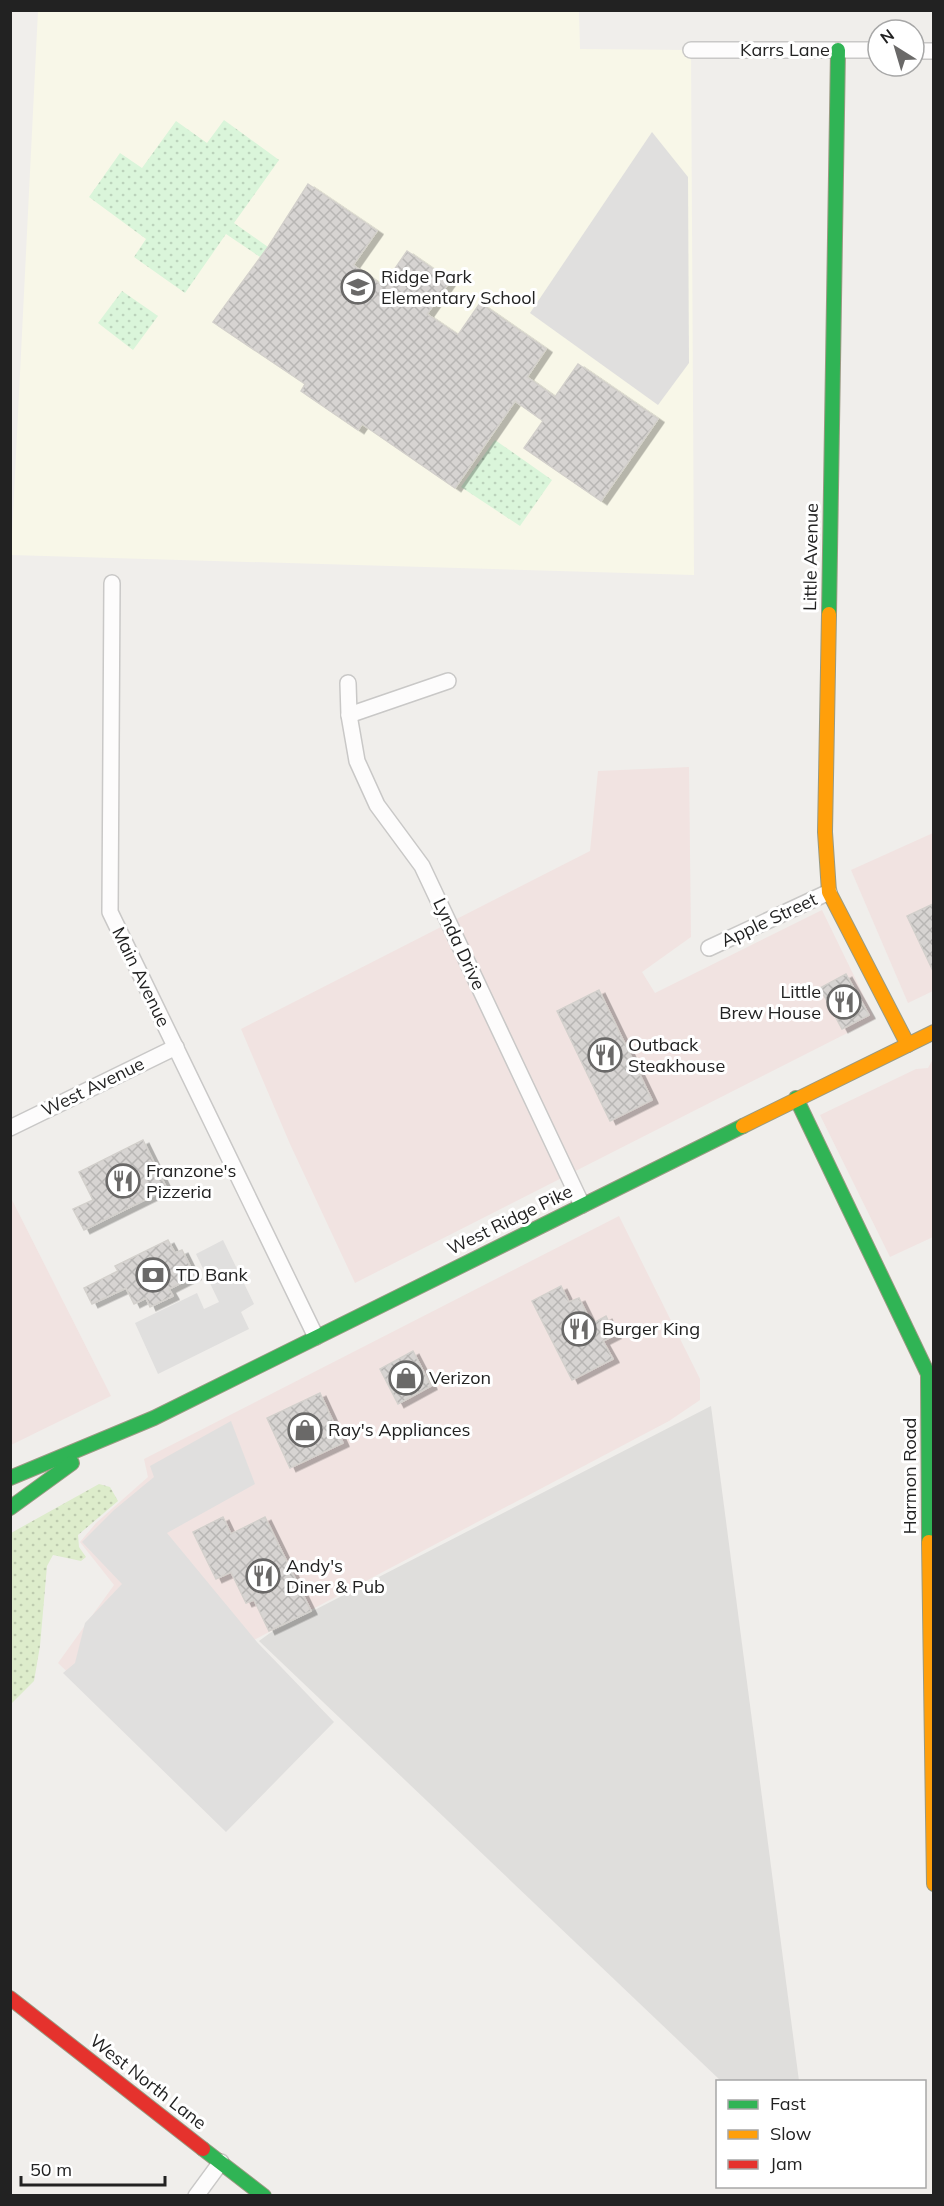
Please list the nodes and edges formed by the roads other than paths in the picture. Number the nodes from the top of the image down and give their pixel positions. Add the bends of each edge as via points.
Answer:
1 (691, 50) dead end
2 (838, 50) junction
3 (866, 50) edge
4 (112, 583) dead end
5 (448, 681) dead end
6 (348, 683) dead end
7 (349, 715) junction
8 (829, 892) junction
9 (709, 948) dead end
10 (933, 1032) edge
11 (908, 1045) junction
12 (176, 1047) junction
13 (796, 1098) junction
14 (10, 1128) edge
15 (582, 1205) junction
16 (316, 1337) junction
17 (931, 1374) edge
18 (103, 1441) junction
19 (10, 1478) edge
20 (10, 1508) edge
21 (931, 1642) edge
22 (933, 1884) edge
23 (10, 1998) edge
24 (221, 2162) junction
25 (196, 2196) edge
26 (264, 2196) edge

1 - 2 street, Karrs Lane
2 - 3 street, Karrs Lane
2 - 8 street, Little Avenue via 825,832
4 - 12 street, Main Avenue via 110,912
5 - 7 street
6 - 7 street, Lynda Drive
7 - 15 street, Lynda Drive via 357,761 377,805 422,866
8 - 9 street, Apple Street
8 - 11 street, Little Avenue
10 - 11 street, West Ridge Pike
11 - 13 street, West Ridge Pike
12 - 14 street, West Avenue
12 - 16 street, Main Avenue
13 - 15 street, West Ridge Pike
13 - 17 street, Harmon Road
15 - 16 street, West Ridge Pike
16 - 18 street, West Ridge Pike
17 - 21 street, Harmon Road
18 - 19 street, West Ridge Pike
18 - 20 street, West Ridge Pike
21 - 22 street, Harmon Road
23 - 24 street, West North Lane
24 - 25 street
24 - 26 street, West North Lane

